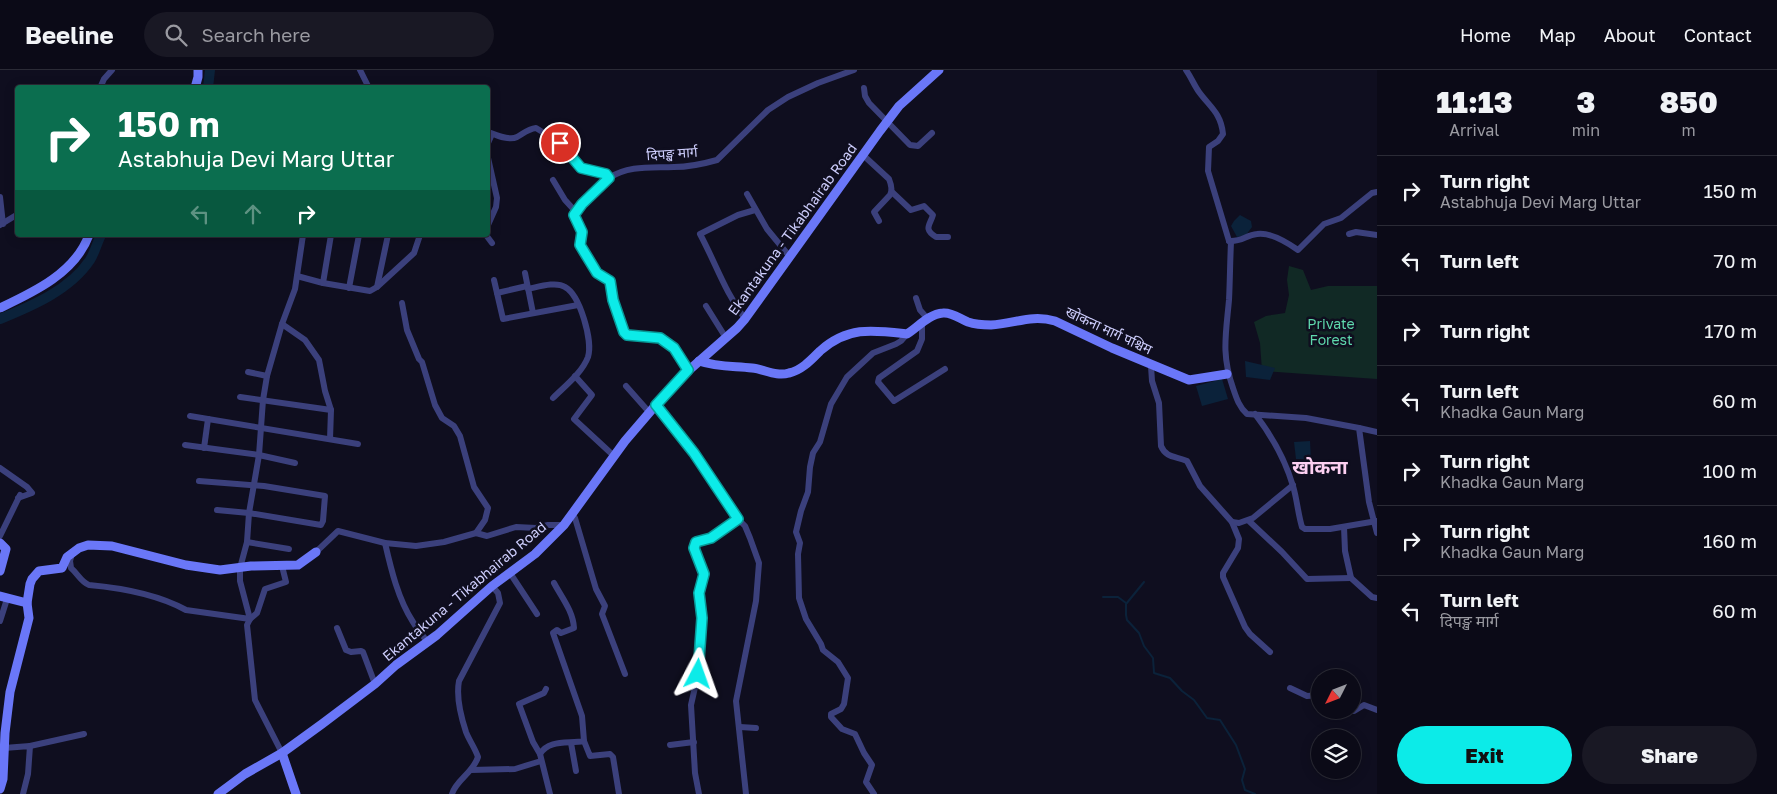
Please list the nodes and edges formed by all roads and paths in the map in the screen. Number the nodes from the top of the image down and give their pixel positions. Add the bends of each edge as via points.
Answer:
1 (112, 70) edge
2 (198, 70) edge
3 (360, 70) edge
4 (854, 70) edge
5 (936, 70) edge
6 (1186, 70) edge
7 (101, 85) edge
8 (195, 85) edge
9 (368, 85) edge
10 (864, 88) dead end
11 (887, 122) junction
12 (490, 133) edge
13 (932, 133) dead end
14 (863, 155) junction
15 (490, 167) edge
16 (609, 178) junction
17 (553, 180) dead end
18 (892, 192) junction
19 (1377, 192) edge
20 (747, 194) dead end
21 (0, 197) edge
22 (755, 210) junction
23 (576, 212) junction
24 (15, 216) edge
25 (490, 220) edge
26 (879, 221) dead end
27 (2, 224) edge
28 (1349, 234) dead end
29 (1377, 235) edge
30 (88, 237) edge
31 (303, 237) edge
32 (332, 237) edge
33 (360, 237) edge
34 (388, 237) edge
35 (419, 237) edge
36 (488, 237) edge
37 (948, 237) dead end
38 (1229, 241) junction
39 (492, 243) dead end
40 (790, 257) junction
41 (525, 273) dead end
42 (296, 276) junction
43 (494, 280) dead end
44 (323, 283) junction
45 (377, 287) junction
46 (527, 287) junction
47 (350, 288) junction
48 (497, 293) junction
49 (916, 298) dead end
50 (402, 303) dead end
51 (578, 305) junction
52 (706, 306) dead end
53 (0, 308) edge
54 (533, 314) junction
55 (746, 319) junction
56 (925, 322) junction
57 (282, 324) junction
58 (907, 334) junction
59 (726, 338) junction
60 (699, 362) junction
61 (1151, 366) junction
62 (945, 369) dead end
63 (688, 370) junction
64 (248, 372) dead end
65 (1227, 374) junction
66 (267, 376) junction
67 (575, 376) junction
68 (626, 386) dead end
69 (240, 397) dead end
70 (553, 398) dead end
71 (263, 400) junction
72 (652, 409) junction
73 (331, 410) junction
74 (1255, 414) junction
75 (190, 416) dead end
76 (208, 419) junction
77 (262, 428) junction
78 (1359, 428) junction
79 (1377, 432) edge
80 (330, 439) junction
81 (358, 444) dead end
82 (185, 445) dead end
83 (204, 448) junction
84 (259, 455) junction
85 (614, 456) junction
86 (295, 462) dead end
87 (0, 468) edge
88 (199, 481) dead end
89 (254, 485) junction
90 (1293, 485) junction
91 (217, 510) dead end
92 (248, 513) junction
93 (572, 514) junction
94 (738, 519) junction
95 (1249, 521) junction
96 (1376, 521) edge
97 (1232, 522) junction
98 (564, 525) junction
99 (1344, 527) junction
100 (476, 533) junction
101 (1377, 533) edge
102 (0, 536) edge
103 (246, 542) junction
104 (0, 543) edge
105 (385, 543) junction
106 (289, 550) dead end
107 (73, 552) junction
108 (316, 552) joint
109 (282, 566) junction
110 (240, 568) junction
111 (0, 571) edge
112 (510, 572) junction
113 (1351, 578) junction
114 (554, 583) dead end
115 (492, 586) junction
116 (4, 598) edge
117 (1377, 598) edge
118 (27, 603) junction
119 (537, 614) dead end
120 (250, 619) junction
121 (0, 621) edge
122 (337, 628) dead end
123 (427, 642) junction
124 (1270, 652) dead end
125 (626, 674) dead end
126 (376, 684) junction
127 (1290, 688) dead end
128 (546, 689) dead end
129 (1311, 695) edge
130 (1361, 707) edge
131 (1377, 710) edge
132 (740, 726) junction
133 (756, 728) dead end
134 (2, 733) edge
135 (84, 734) dead end
136 (584, 741) junction
137 (694, 742) junction
138 (570, 743) junction
139 (670, 745) dead end
140 (30, 746) junction
141 (4, 748) junction
142 (282, 753) junction
143 (540, 757) junction
144 (471, 770) junction
145 (576, 772) dead end
146 (0, 788) edge
147 (23, 794) edge
148 (218, 794) edge
149 (296, 794) edge
150 (452, 794) edge
151 (550, 794) edge
152 (620, 794) edge
153 (699, 794) edge
154 (746, 794) edge
155 (874, 794) edge

1 - 7 street
2 - 8 street
3 - 9 street
4 - 16 street, दिपङ्ख मार्ग via 818,83 768,110 717,160 676,167 628,169
5 - 11 street, Ekantakuna - Tikabhairab Road
6 - 38 street via 1222,122 1223,134 1209,148 1208,171
10 - 11 street via 868,102
11 - 13 street via 914,146
11 - 14 street, Ekantakuna - Tikabhairab Road
12 - 16 street via 515,138 536,128 560,143 581,168 606,174
14 - 18 street via 889,179
14 - 40 street, Ekantakuna - Tikabhairab Road
15 - 25 street via 497,198
16 - 23 street
17 - 23 street via 564,200
18 - 26 street via 874,212
18 - 37 street via 911,210 924,206 933,215 928,224 929,230 936,237
19 - 38 street via 1341,218 1324,224 1298,250 1282,239 1257,234 1238,242
20 - 22 street
21 - 27 street
22 - 40 street
22 - 55 street via 700,234 723,285
23 - 63 street via 574,215 582,232 580,245 597,273 610,281 624,332 660,338 674,348
24 - 27 street
28 - 29 street
30 - 53 street via 78,257 62,272 35,291
31 - 42 street
32 - 44 street
33 - 47 street
34 - 45 street
35 - 45 street via 414,253
36 - 39 street
38 - 65 street via 1229,300 1224,344
40 - 55 street, Ekantakuna - Tikabhairab Road
41 - 46 street
42 - 44 street
42 - 57 street via 295,289
43 - 48 street
44 - 47 street
45 - 47 street via 366,291
46 - 48 street
46 - 51 street via 558,284 575,296
46 - 54 street
48 - 54 street via 503,319
49 - 56 street
50 - 100 street via 407,330 422,362 435,405 442,418 454,426 460,436 474,488 488,508
51 - 54 street
51 - 67 street via 590,339 588,357
52 - 59 street
55 - 59 street, Ekantakuna - Tikabhairab Road
56 - 58 street, खोकना मार्ग पश्चिम
56 - 61 street, खोकना मार्ग पश्चिम via 944,313 968,322 991,325 1046,318
56 - 62 street via 917,351 879,378 878,382 894,402
57 - 66 street
57 - 73 street via 305,340 320,360
58 - 60 street via 872,330 847,334 834,340 808,364 790,373 777,374
58 - 155 street via 896,344 873,353 851,372 840,387 813,453 808,492 796,532 800,543 799,598 802,610 823,650 838,662 848,678 844,704 831,714 831,718 855,734 872,765 866,782
59 - 60 street, Ekantakuna - Tikabhairab Road
60 - 63 street, Ekantakuna - Tikabhairab Road
61 - 65 street, खोकना मार्ग पश्चिम via 1189,380
61 - 97 street via 1164,451 1187,461 1200,486
63 - 72 street, Ekantakuna - Tikabhairab Road
64 - 66 street
65 - 74 street via 1242,410
66 - 71 street
67 - 70 street
67 - 85 street via 592,395 574,419
68 - 72 street
69 - 71 street
71 - 73 street
71 - 77 street
72 - 85 street, Ekantakuna - Tikabhairab Road
72 - 94 street via 694,453
73 - 80 street
74 - 78 street via 1306,418
74 - 90 street via 1282,456
75 - 76 street
76 - 77 street
76 - 83 street
77 - 80 street
77 - 84 street
78 - 79 street
78 - 96 street via 1369,502
80 - 81 street
82 - 83 street
83 - 84 street
84 - 86 street
84 - 89 street
85 - 93 street, Ekantakuna - Tikabhairab Road
87 - 102 street via 32,493 19,496
88 - 89 street
89 - 92 street
89 - 92 street via 324,496 324,521 321,525
90 - 95 street
90 - 99 street via 1305,530
91 - 92 street
92 - 103 street
93 - 98 street, Ekantakuna - Tikabhairab Road
93 - 125 street via 596,589 605,606 602,614
94 - 132 street via 750,538 759,563 756,600 736,701
94 - 137 street via 711,538 696,542 694,548 704,574 699,593 702,618 698,674 691,705
95 - 97 street
95 - 113 street via 1307,579
96 - 99 street
96 - 101 street
97 - 124 street via 1239,539 1238,548 1223,577 1245,627
98 - 100 street via 516,526 487,536
98 - 112 street, Ekantakuna - Tikabhairab Road via 535,554
99 - 113 street
100 - 105 street via 416,546
103 - 106 street
103 - 110 street
104 - 111 street via 6,549
105 - 108 street via 338,531
105 - 123 street via 401,597
107 - 110 street via 88,545 107,546 211,569
107 - 118 street via 62,568 36,573 30,584
107 - 120 street via 71,568 89,585 135,591 186,610
108 - 109 street via 298,565
109 - 110 street
109 - 120 street via 286,582 265,589 257,613
110 - 120 street via 240,581
112 - 115 street, Ekantakuna - Tikabhairab Road
112 - 119 street
113 - 117 street
114 - 136 street via 574,621 574,628 553,633 582,716
115 - 123 street, Ekantakuna - Tikabhairab Road
115 - 144 street via 500,603 458,687 462,718 478,757
116 - 118 street
116 - 121 street
118 - 134 street via 29,618
120 - 142 street via 247,625 255,700
122 - 126 street via 346,650 363,652
123 - 126 street, Ekantakuna - Tikabhairab Road
126 - 142 street, Ekantakuna - Tikabhairab Road
127 - 129 street
128 - 143 street via 544,693 519,704
130 - 131 street
132 - 133 street
132 - 154 street
134 - 141 street
135 - 140 street
136 - 138 street
136 - 152 street via 590,756 610,754 614,757
137 - 139 street
137 - 153 street
138 - 143 street via 552,743
138 - 145 street
140 - 141 street
140 - 147 street
141 - 146 street
142 - 148 street, Ekantakuna - Tikabhairab Road
142 - 149 street
143 - 144 street via 515,769
143 - 151 street
144 - 150 street

